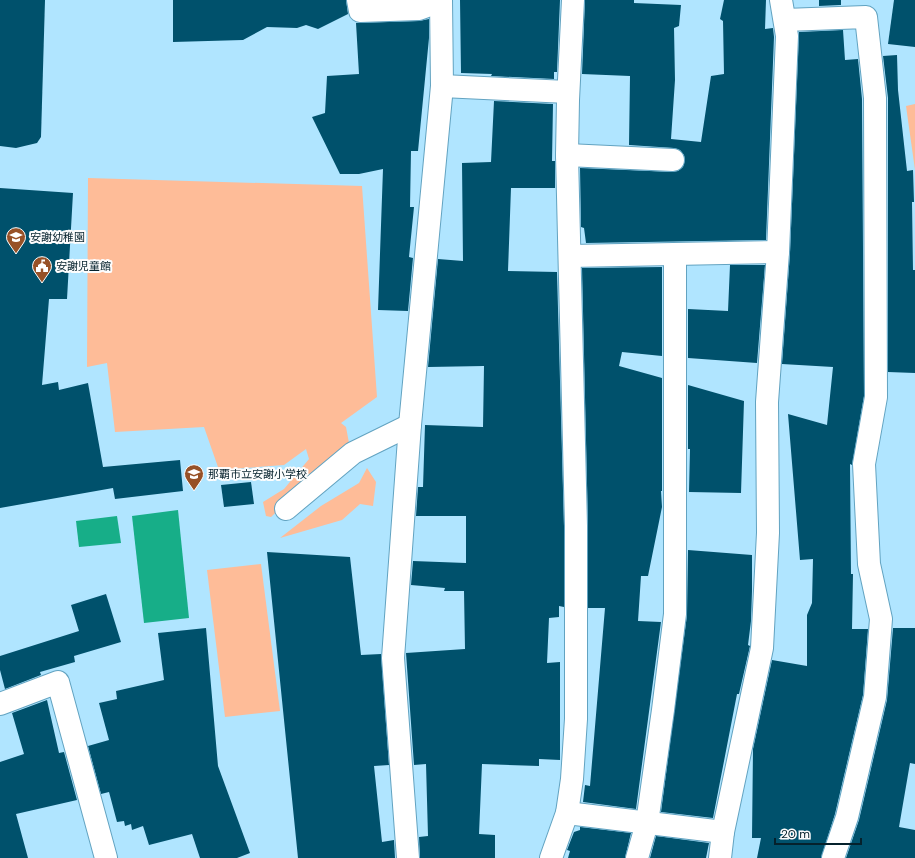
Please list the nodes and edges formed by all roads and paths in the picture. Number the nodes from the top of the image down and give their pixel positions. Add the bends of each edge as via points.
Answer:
1 (358, 0) edge
2 (441, 0) edge
3 (573, 0) edge
4 (783, 10) edge
5 (442, 86) junction
6 (568, 92) junction
7 (567, 155) junction
8 (674, 160) dead end
9 (778, 252) junction
10 (675, 254) junction
11 (570, 256) junction
12 (410, 425) junction
13 (286, 509) dead end
14 (0, 704) edge
15 (567, 814) junction
16 (647, 823) junction
17 (723, 832) junction
18 (106, 858) edge
19 (408, 858) edge
20 (551, 858) edge
21 (637, 858) edge
22 (720, 858) edge
23 (833, 858) edge

1 - 2 street via 360,11 419,8
2 - 5 street
3 - 6 street
4 - 9 street via 787,36
4 - 23 street via 866,17 875,98 876,397 864,464 869,564 882,619 875,697 847,817
5 - 6 street
5 - 12 street
6 - 7 street
7 - 8 street
7 - 11 street
9 - 10 street
9 - 17 street via 767,402 768,533 762,648
10 - 11 street
10 - 16 street via 675,614
11 - 15 street via 576,526 576,719
12 - 13 street via 353,453
12 - 19 street via 393,658
14 - 18 street via 58,682
15 - 16 street
15 - 20 street
16 - 17 street
16 - 21 street
17 - 22 street

